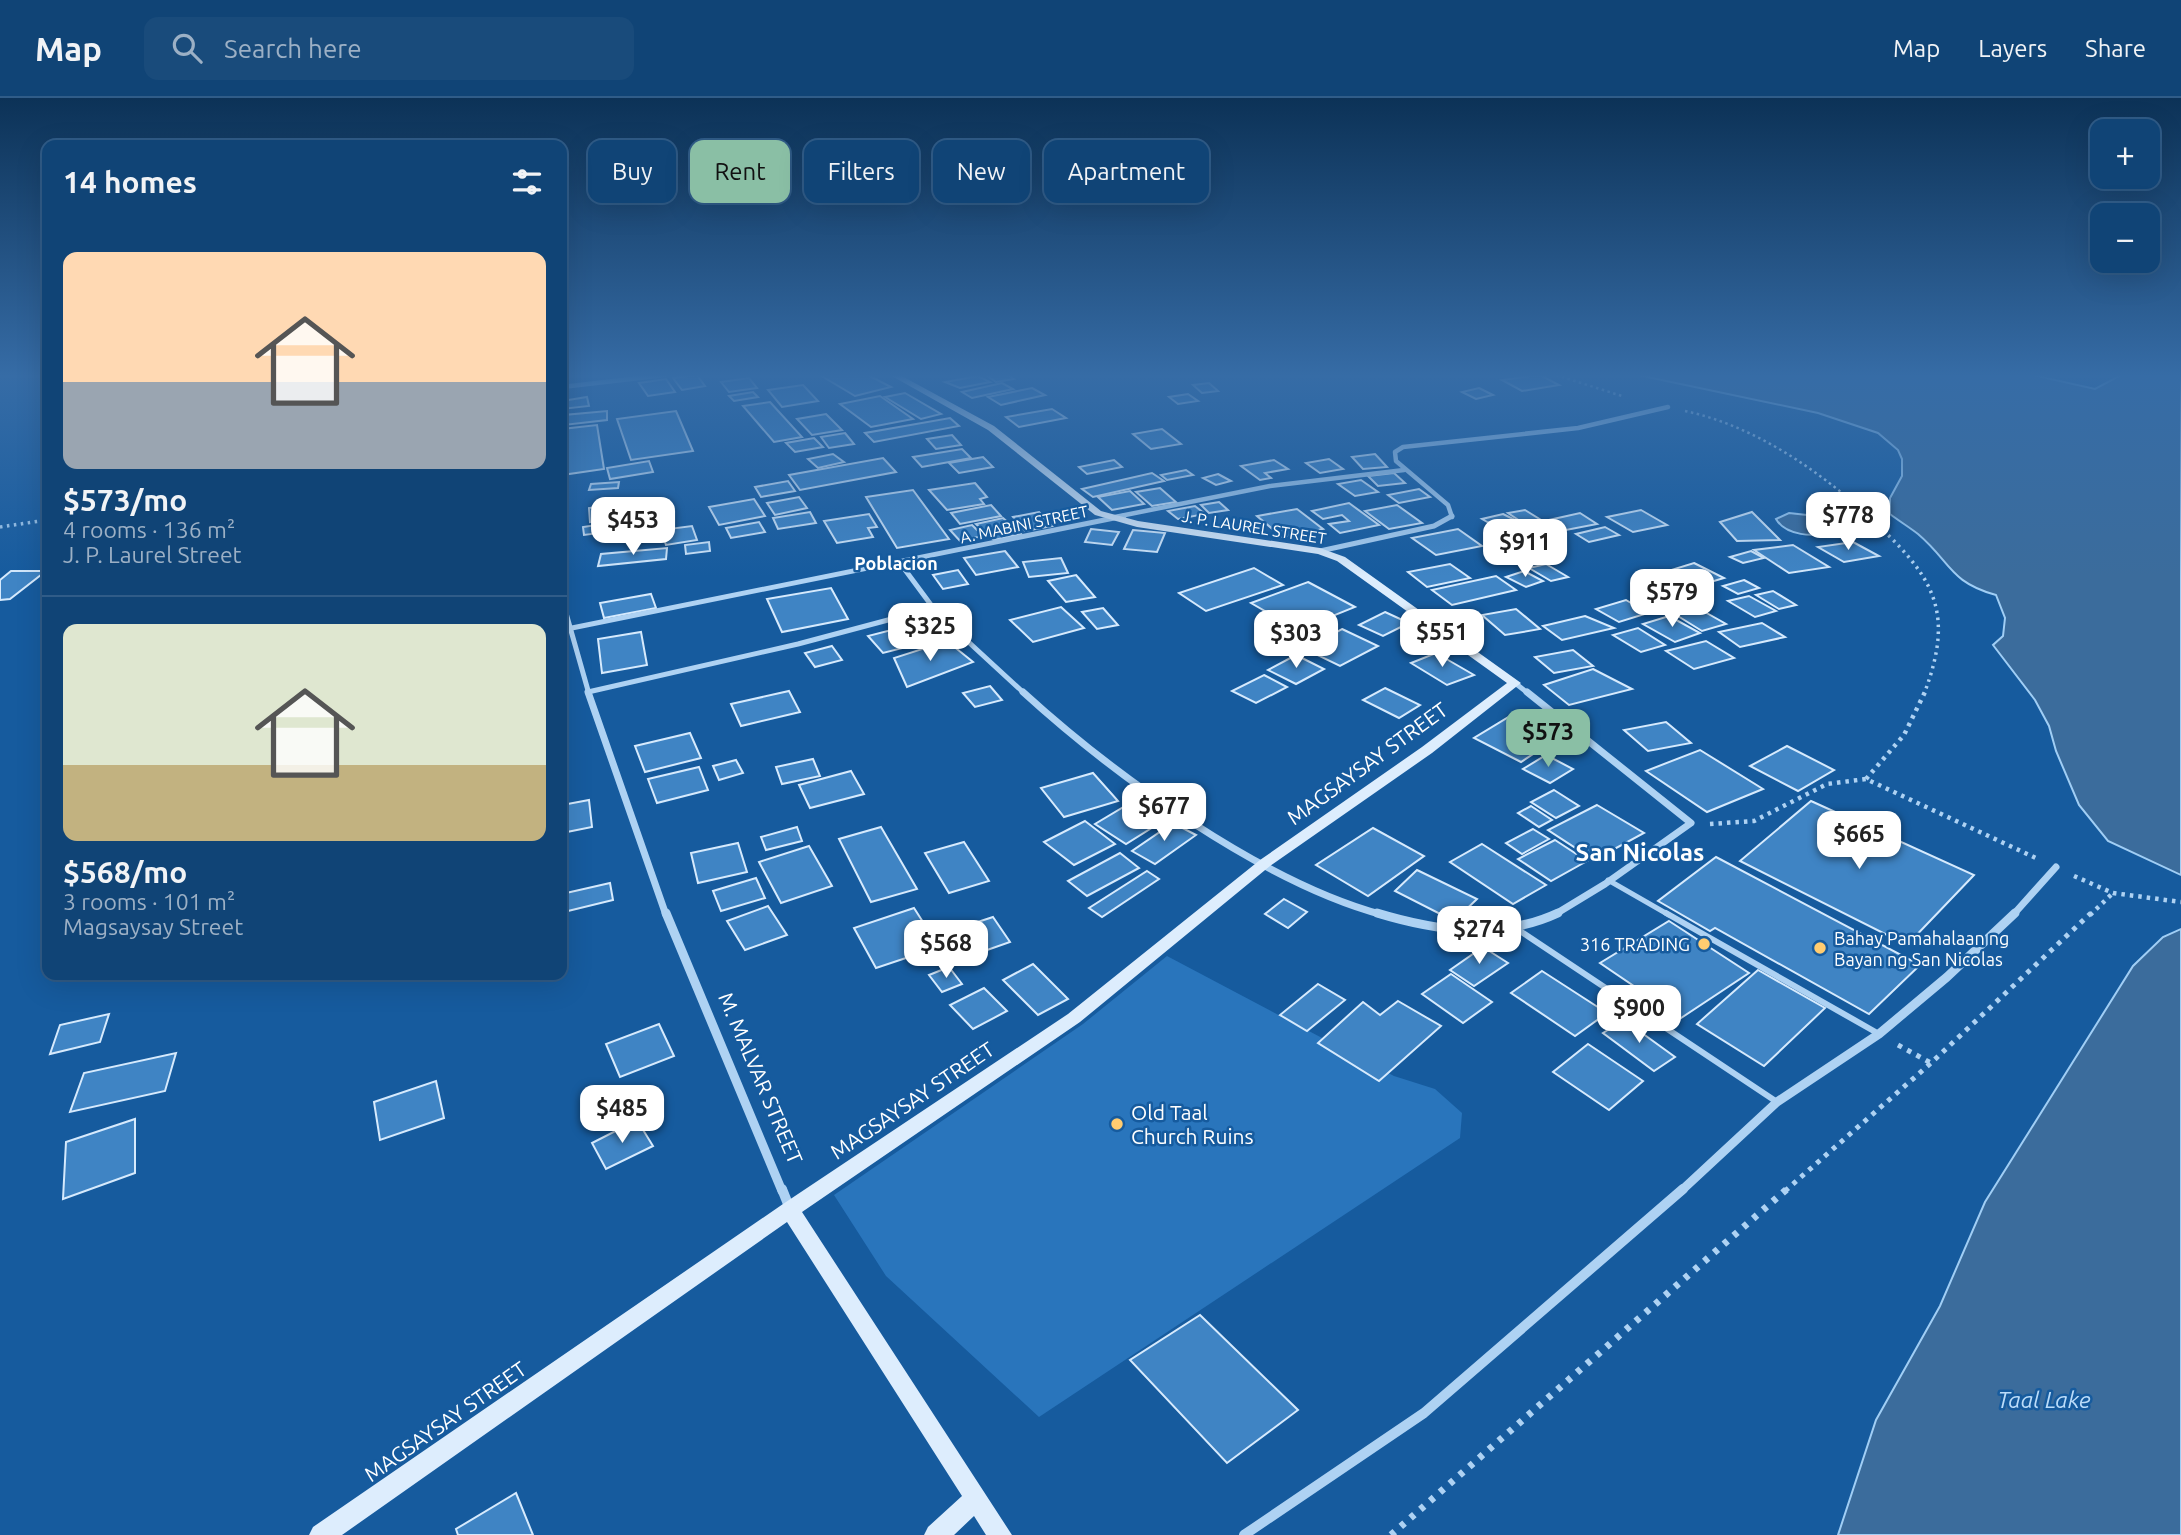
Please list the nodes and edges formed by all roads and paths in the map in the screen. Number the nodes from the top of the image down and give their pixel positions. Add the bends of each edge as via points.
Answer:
1 (1009, 442) edge
2 (1448, 442) edge
3 (1762, 442) edge
4 (1404, 470) junction
5 (1112, 518) junction
6 (42, 521) edge
7 (0, 527) edge
8 (1320, 551) junction
9 (900, 563) junction
10 (933, 608) junction
11 (567, 630) edge
12 (567, 635) edge
13 (1515, 683) junction
14 (588, 692) junction
15 (1866, 779) junction
16 (1691, 824) junction
17 (1265, 863) junction
18 (2056, 867) junction
19 (1608, 880) junction
20 (2113, 894) junction
21 (2181, 902) edge
22 (1517, 929) junction
23 (1879, 1034) junction
24 (1931, 1063) junction
25 (1777, 1102) junction
26 (790, 1210) junction
27 (975, 1500) junction
28 (321, 1535) edge
29 (936, 1535) edge
30 (1000, 1535) edge
31 (1244, 1535) edge
32 (1391, 1535) edge

1 - 5 main road, J. P. LAUREL STREET via 1098,513
2 - 4 street via 1395,452
3 - 15 path via 1855,505 1883,530 1912,560 1939,610 1940,633 1920,706 1905,734
4 - 5 street, A. MABINI STREET via 1270,486
4 - 8 street via 1448,505 1453,517 1434,526
5 - 8 main road, J. P. LAUREL STREET
5 - 9 street, A. MABINI STREET
6 - 7 path
8 - 13 main road, J. P. LAUREL STREET via 1367,575
9 - 10 street
9 - 11 street, A. MABINI STREET
10 - 14 street
10 - 17 street via 1053,720 1141,787
12 - 14 street, M. MALVAR STREET
13 - 16 street, J. P. LAUREL STREET
13 - 17 main road, MAGSAYSAY STREET
14 - 26 street, M. MALVAR STREET via 656,890
15 - 16 path via 1827,784 1754,821
15 - 18 path
16 - 19 street
17 - 22 street via 1336,901 1383,917 1428,928
17 - 26 main road, MAGSAYSAY STREET via 1074,1018
18 - 20 path
18 - 23 street via 2005,924
19 - 22 street via 1554,917
19 - 23 lane
20 - 21 path
20 - 24 path
22 - 25 lane
23 - 24 path
23 - 25 street
24 - 32 path
25 - 31 street via 1644,1225 1424,1413
26 - 27 main road, M. MALVAR STREET
26 - 28 main road, MAGSAYSAY STREET
27 - 29 main road
27 - 30 main road, M. MALVAR STREET

